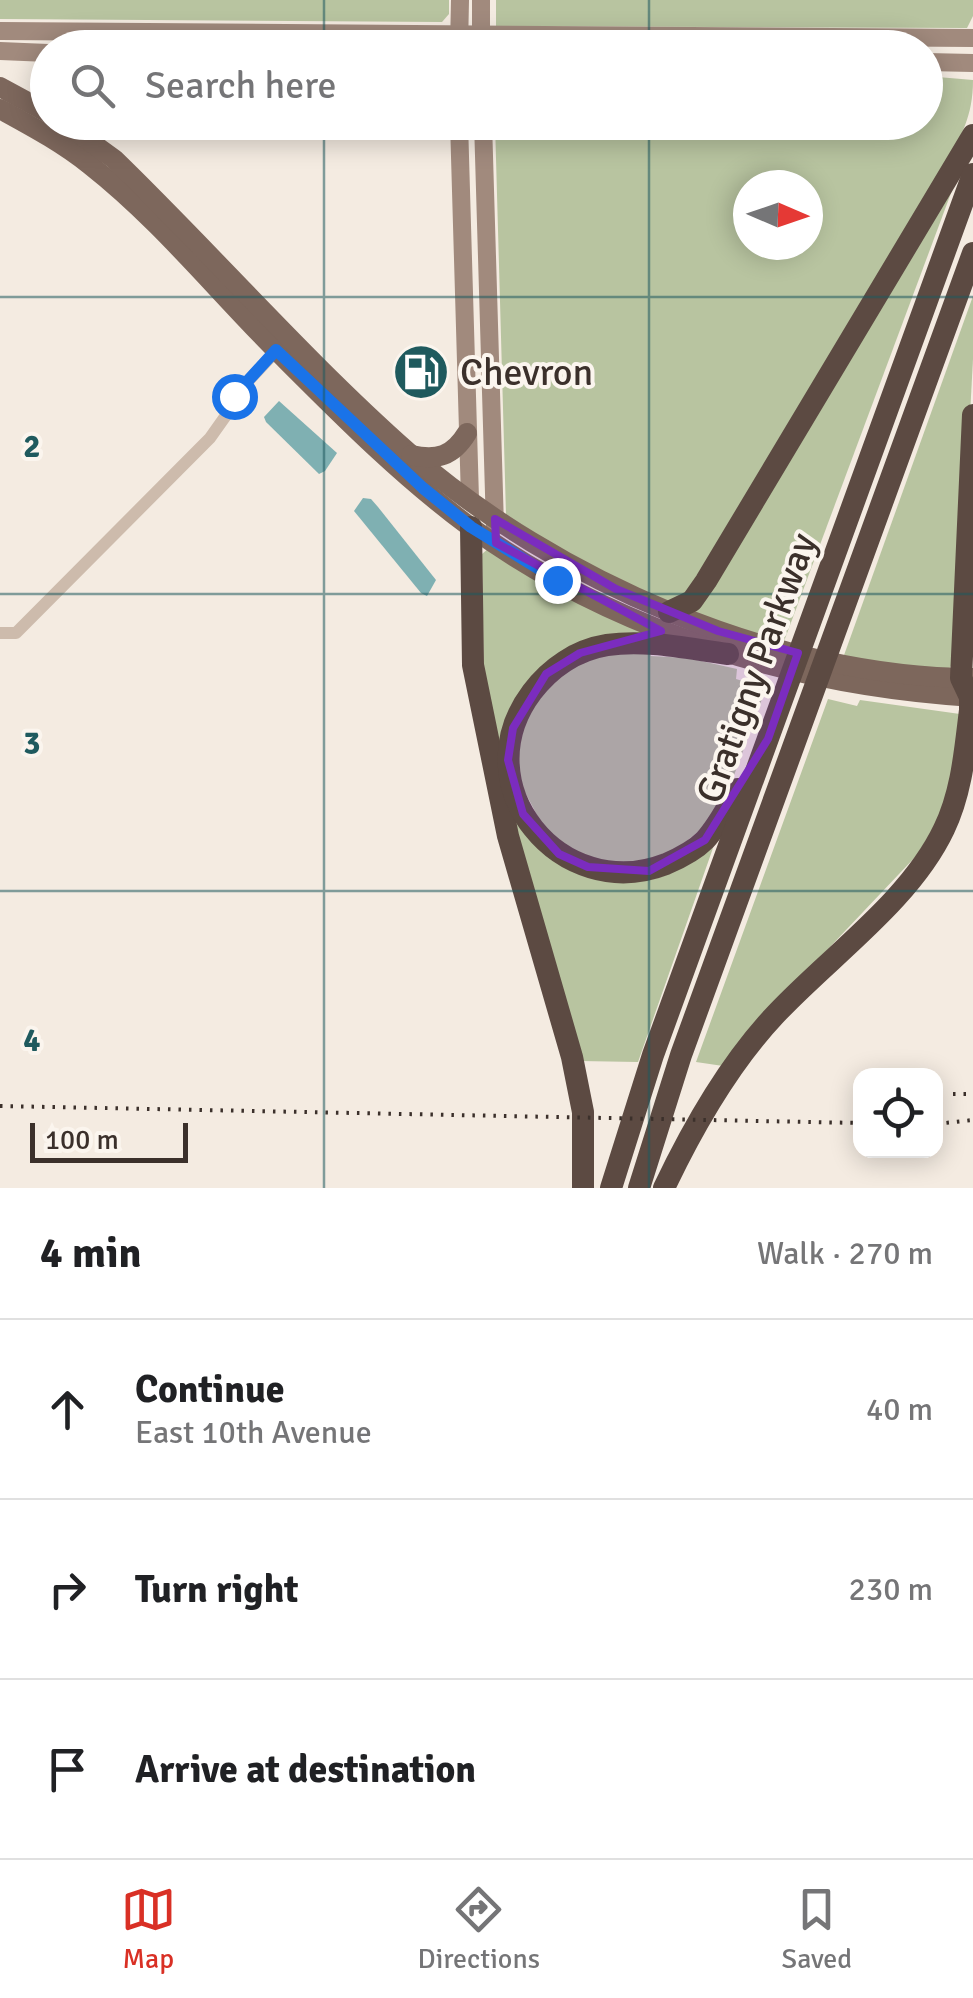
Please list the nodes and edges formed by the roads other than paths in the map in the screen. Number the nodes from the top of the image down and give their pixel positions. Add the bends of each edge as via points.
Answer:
1 (460, 0) edge
2 (481, 0) edge
3 (460, 30) edge
4 (481, 30) edge
5 (0, 31) edge
6 (30, 32) edge
7 (943, 38) edge
8 (973, 38) edge
9 (0, 51) edge
10 (30, 52) edge
11 (943, 62) edge
12 (973, 63) edge
13 (0, 87) edge
14 (30, 103) edge
15 (0, 109) edge
16 (30, 126) edge
17 (973, 135) edge
18 (53, 140) edge
19 (87, 140) edge
20 (459, 140) edge
21 (484, 140) edge
22 (973, 174) edge
23 (973, 252) edge
24 (284, 343) junction
25 (973, 415) edge
26 (467, 433) junction
27 (411, 455) junction
28 (470, 499) junction
29 (495, 520) junction
30 (471, 527) junction
31 (496, 543) junction
32 (966, 554) junction
33 (973, 586) edge
34 (669, 612) junction
35 (0, 633) edge
36 (728, 654) junction
37 (969, 688) edge
38 (768, 739) junction
39 (583, 1188) edge
40 (610, 1188) edge
41 (639, 1188) edge
42 (664, 1188) edge

1 - 3 main road
2 - 4 main road
5 - 6 main road
7 - 8 main road
9 - 10 main road
11 - 12 main road
13 - 14 main road
15 - 16 main road
17 - 34 highway via 706,582 692,601
18 - 24 main road via 122,191
19 - 24 main road via 114,159
20 - 26 main road
21 - 29 main road
22 - 38 highway, Gratigny Parkway
23 - 41 highway, Gratigny Parkway via 681,1055
24 - 27 main road
24 - 30 main road via 380,451
24 - 35 street via 234,396 210,438 16,633
25 - 32 highway
26 - 27 main road via 448,455
26 - 28 main road
27 - 28 main road
28 - 29 main road
28 - 30 main road
29 - 31 main road
29 - 34 main road via 576,569
30 - 31 main road
30 - 39 highway via 474,665 494,778 572,1056 582,1112
31 - 36 main road via 607,606
32 - 33 highway
32 - 37 highway
34 - 37 main road via 793,652
36 - 37 main road via 838,682
36 - 38 highway via 607,645 580,652 546,674 513,728 508,760 523,814 560,854 620,874 648,871 705,840
37 - 42 highway via 958,793 931,852 737,1062
38 - 40 highway, Gratigny Parkway

